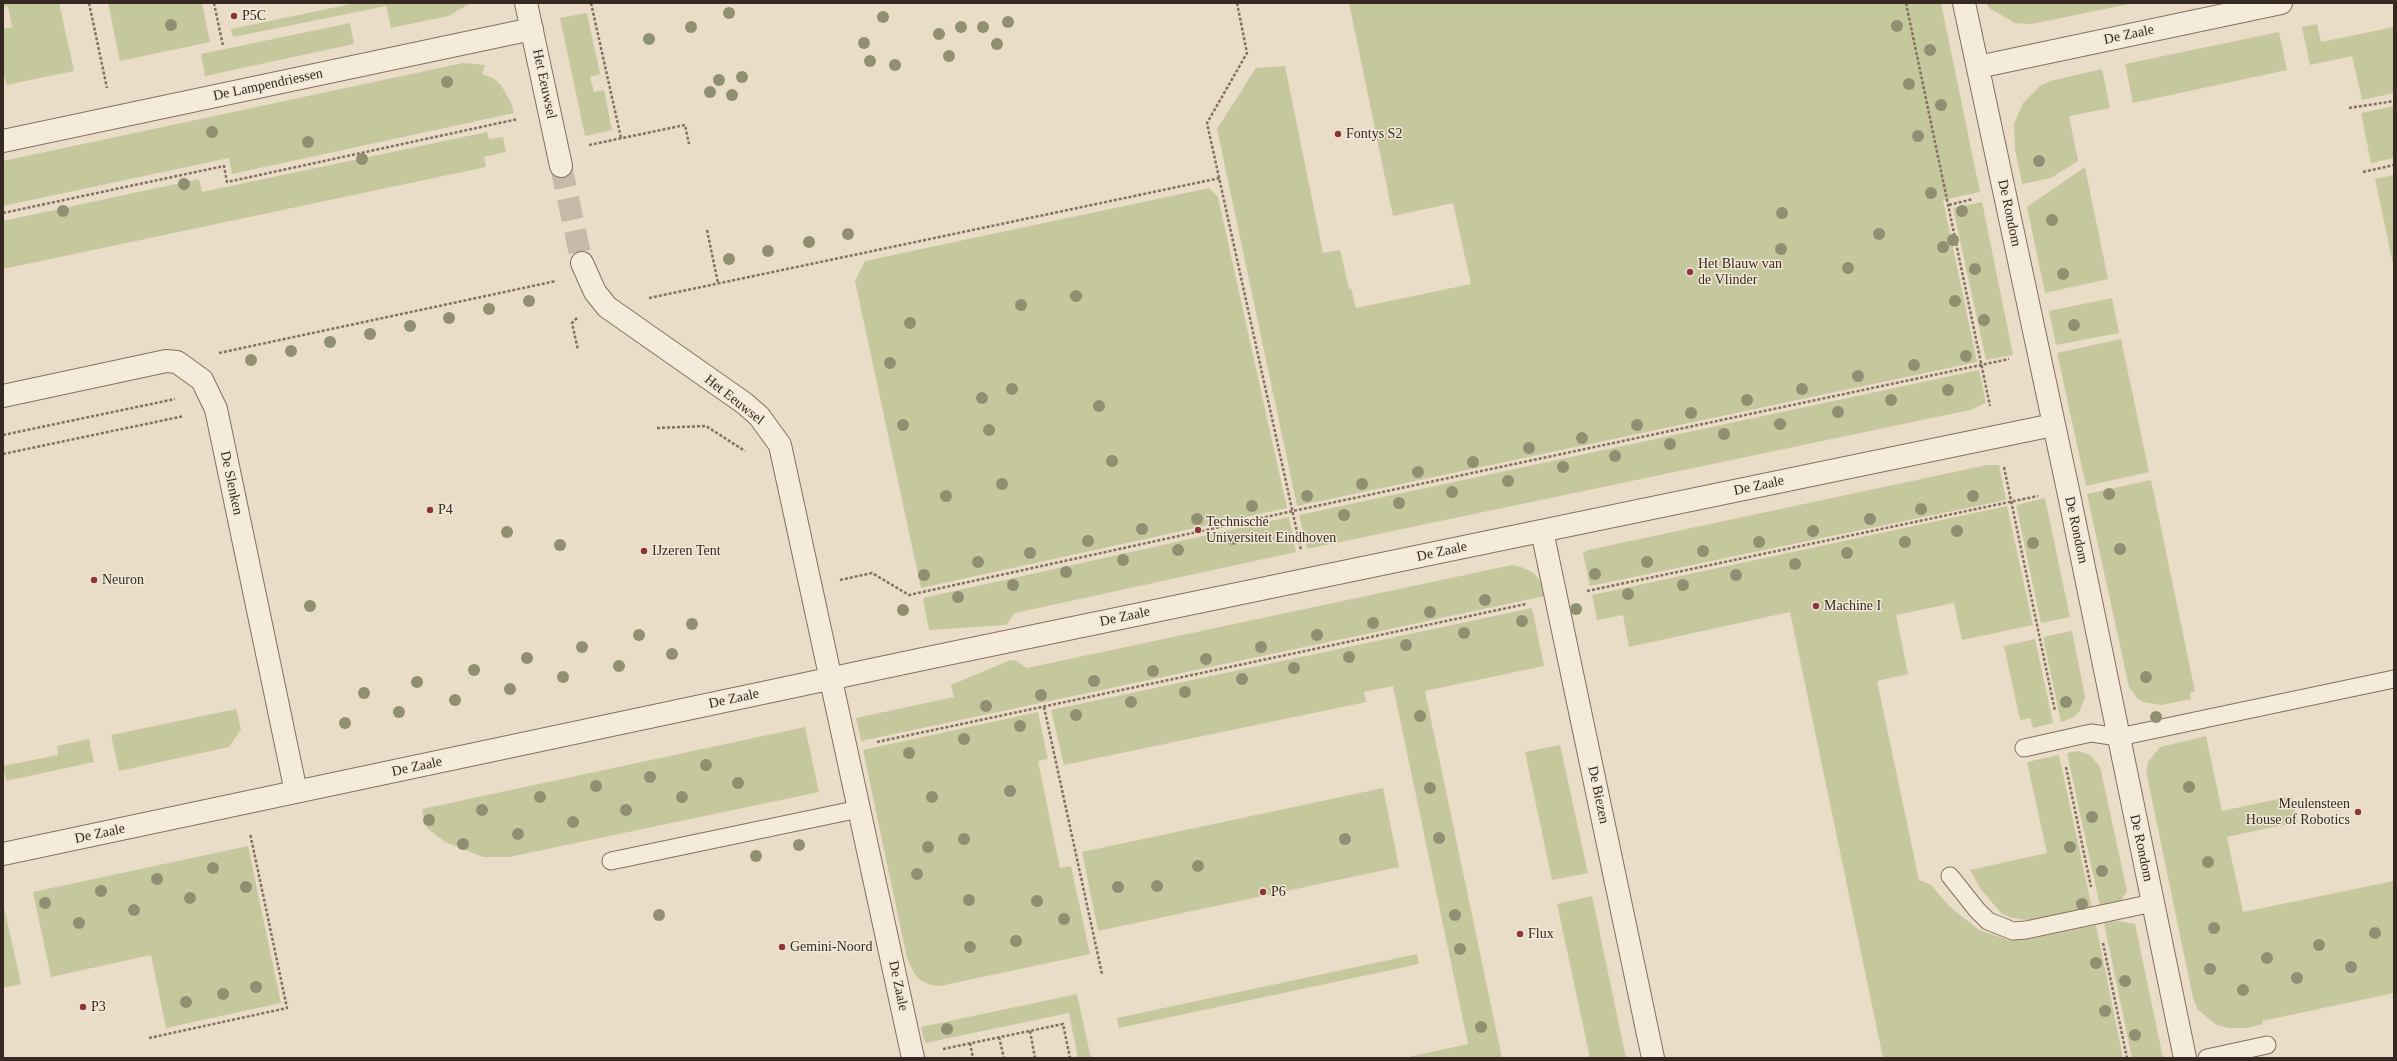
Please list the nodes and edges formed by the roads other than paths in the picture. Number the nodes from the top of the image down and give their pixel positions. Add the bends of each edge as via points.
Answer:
1 (526, 3) edge
2 (1964, 3) edge
3 (2281, 3) edge
4 (532, 29) junction
5 (1978, 67) junction
6 (3, 141) edge
7 (560, 159) tunnel mouth
8 (584, 269) tunnel mouth
9 (3, 396) edge
10 (2053, 425) junction
11 (1542, 531) junction
12 (831, 678) junction
13 (2394, 679) edge
14 (2119, 737) junction
15 (2024, 748) dead end
16 (296, 792) junction
17 (860, 809) junction
18 (3, 854) edge
19 (611, 861) dead end
20 (1950, 876) dead end
21 (2153, 903) junction
22 (2267, 1045) dead end
23 (913, 1057) edge
24 (1653, 1058) edge
25 (2185, 1058) edge
26 (2207, 1058) edge

1 - 4 street, Het Eeuwsel
2 - 5 street, De Rondom
3 - 5 street, De Zaale
4 - 6 street, De Lampendriessen
4 - 7 street, Het Eeuwsel
5 - 10 street, De Rondom
8 - 12 street, Het Eeuwsel via 595,292 607,307 744,403 770,429 780,445
9 - 16 street, De Slenken via 166,361 177,362 202,380 212,401
10 - 11 street, De Zaale
10 - 14 street, De Rondom
11 - 12 street, De Zaale
11 - 24 street, De Biezen
12 - 16 street, De Zaale
12 - 17 street, De Zaale
13 - 14 lane
14 - 15 lane via 2091,733
14 - 21 street, De Rondom
16 - 18 street, De Zaale
17 - 19 lane
17 - 23 street, De Zaale
20 - 21 lane via 1988,921 2003,928 2026,930
21 - 25 street, De Rondom
22 - 26 lane

